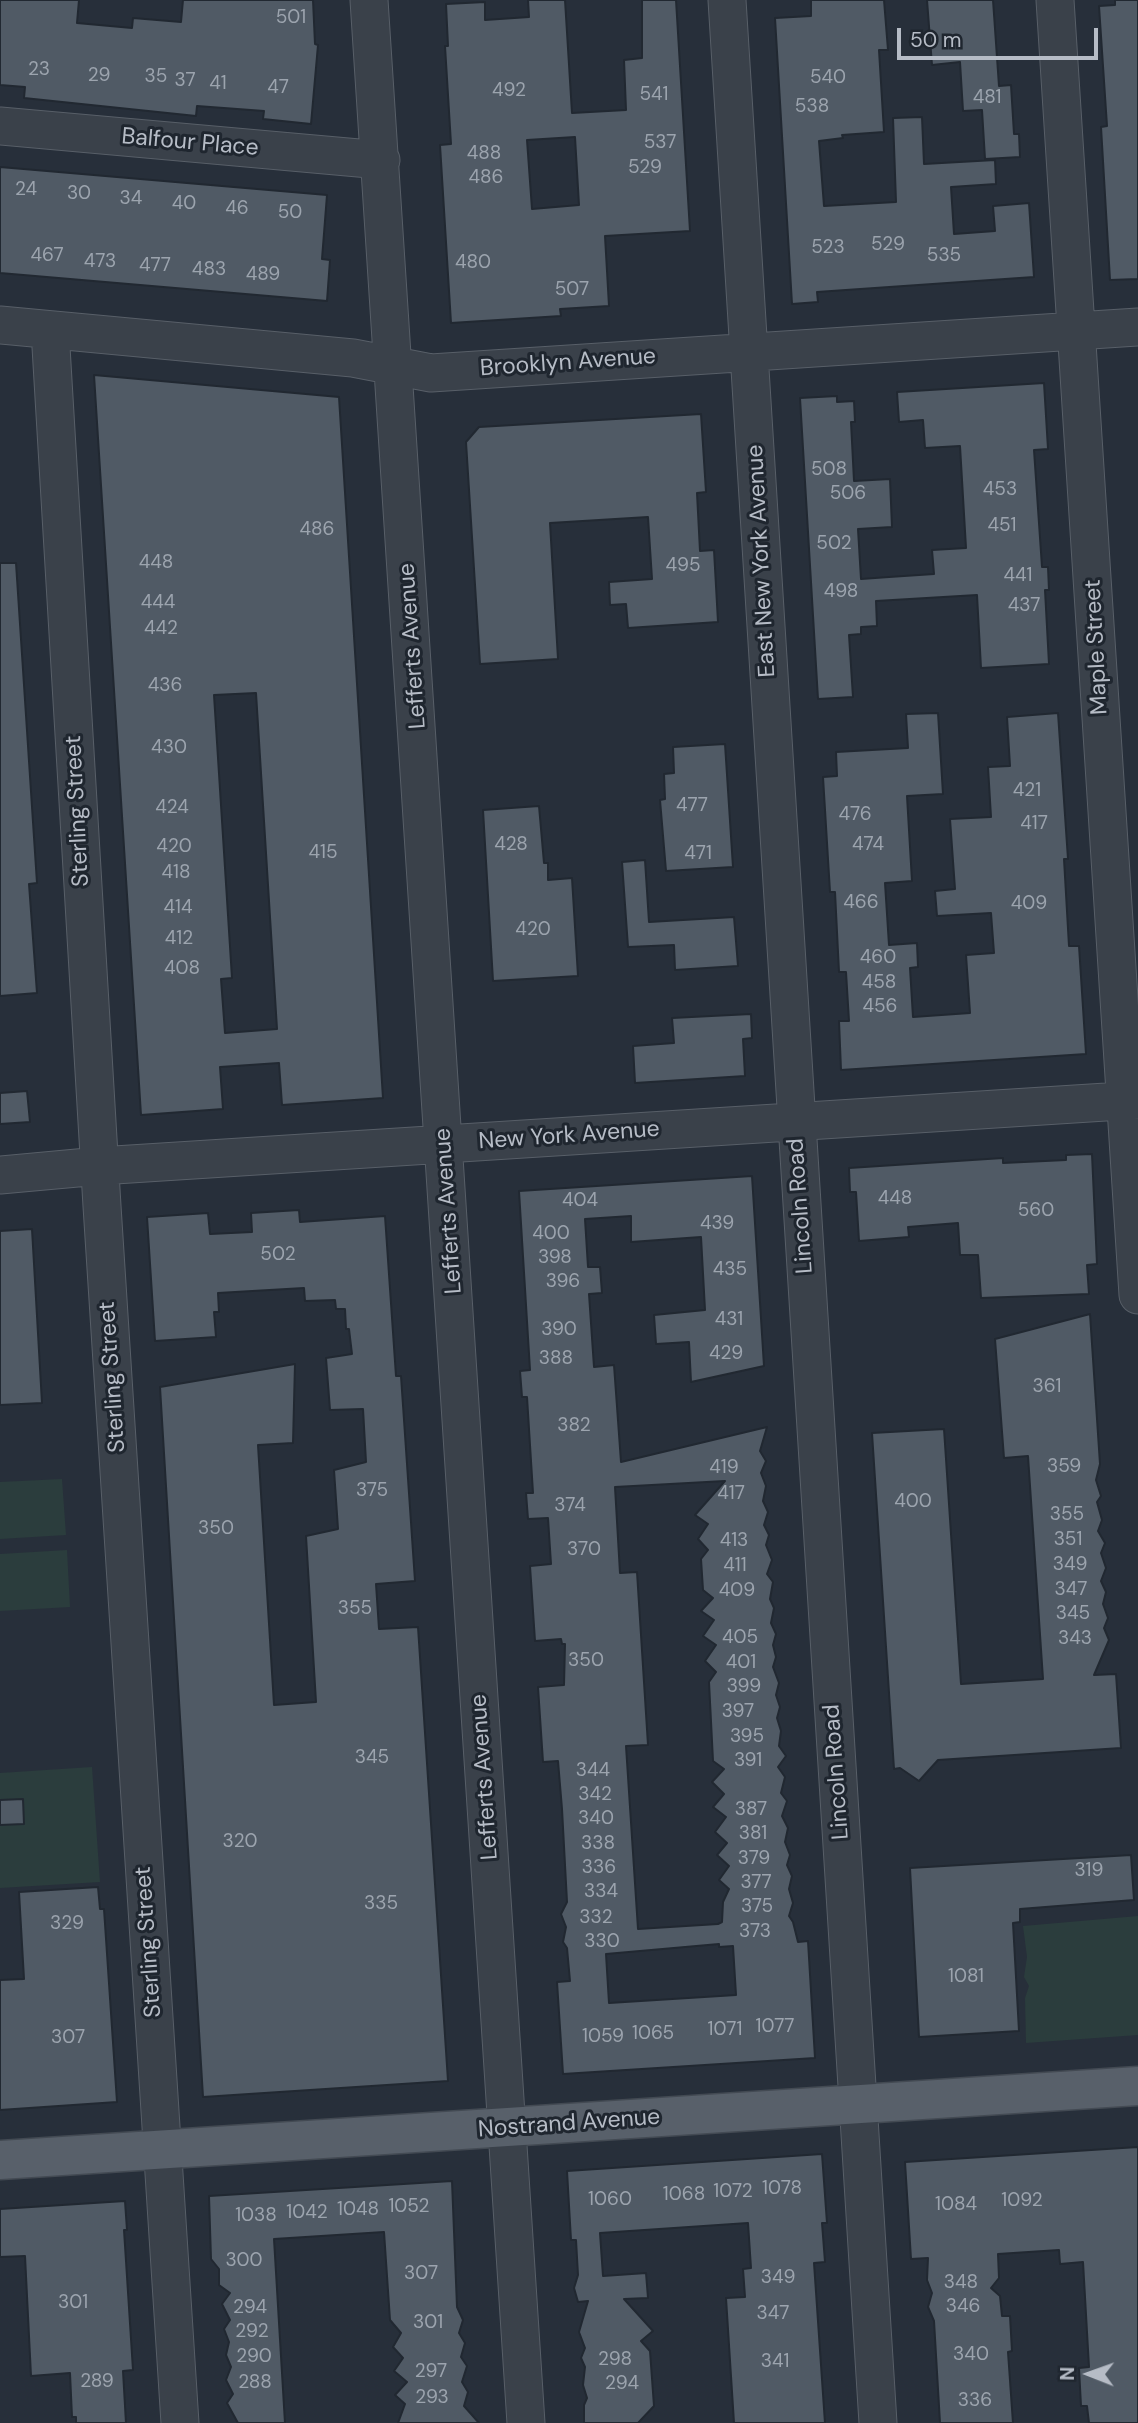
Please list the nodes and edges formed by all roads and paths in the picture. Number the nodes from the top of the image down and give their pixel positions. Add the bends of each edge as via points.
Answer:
1 (369, 0) edge
2 (727, 0) edge
3 (1055, 0) edge
4 (0, 127) edge
5 (381, 160) junction
6 (0, 325) edge
7 (1138, 327) edge
8 (50, 330) junction
9 (1076, 331) junction
10 (749, 352) junction
11 (394, 365) junction
12 (1132, 1100) edge
13 (796, 1122) junction
14 (445, 1144) junction
15 (99, 1166) junction
16 (0, 1175) edge
17 (1138, 1295) edge
18 (1138, 2087) edge
19 (858, 2105) junction
20 (507, 2128) junction
21 (163, 2150) junction
22 (0, 2160) edge
23 (180, 2423) edge
24 (526, 2423) edge
25 (878, 2423) edge

1 - 5 street, Lefferts Avenue
2 - 10 street, East New York Avenue
3 - 9 street, Maple Street
4 - 5 street, Balfour Place
5 - 11 street, Lefferts Avenue
6 - 8 street, Brooklyn Avenue
7 - 9 street, Brooklyn Avenue
8 - 11 street, Brooklyn Avenue
8 - 15 street, Sterling Street
9 - 10 street, Brooklyn Avenue
9 - 12 street, Maple Street
10 - 11 street, Brooklyn Avenue via 431,373
10 - 13 street, East New York Avenue
11 - 14 street, Lefferts Avenue
12 - 13 street, New York Avenue
12 - 17 street, Maple Street
13 - 14 street, New York Avenue
13 - 19 street, Lincoln Road
14 - 15 street, New York Avenue
14 - 20 street, Lefferts Avenue
15 - 16 street, New York Avenue
15 - 21 street, Sterling Street
18 - 19 main road, Nostrand Avenue
19 - 20 main road, Nostrand Avenue
19 - 25 street, Lincoln Road
20 - 21 main road, Nostrand Avenue
20 - 24 street, Lefferts Avenue
21 - 22 main road, Nostrand Avenue
21 - 23 street, Sterling Street

